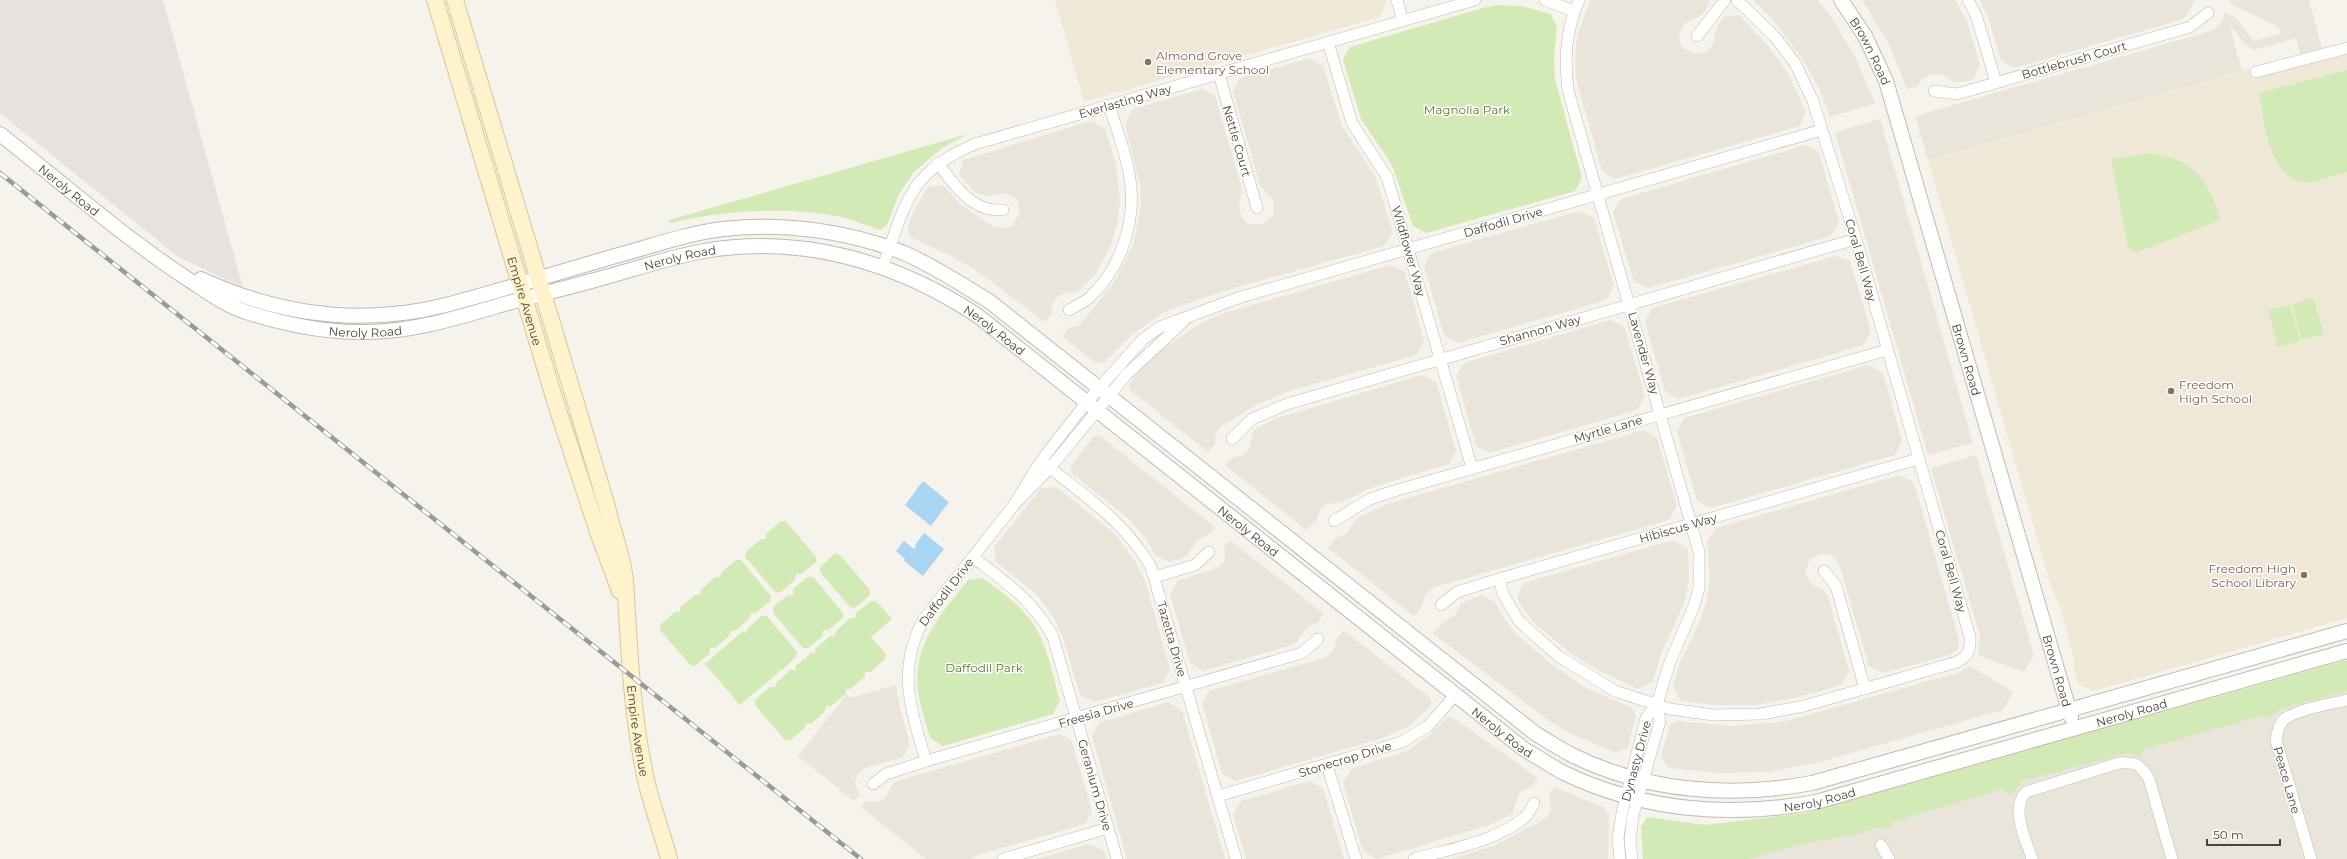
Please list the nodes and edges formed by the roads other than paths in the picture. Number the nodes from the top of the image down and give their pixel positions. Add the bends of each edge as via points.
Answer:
1 (435, 0) edge
2 (455, 0) edge
3 (1397, 0) edge
4 (1475, 0) edge
5 (1545, 0) edge
6 (1578, 0) edge
7 (1725, 0) edge
8 (1737, 0) edge
9 (1841, 0) edge
10 (1968, 0) edge
11 (1574, 11) junction
12 (2208, 13) dead end
13 (1403, 20) junction
14 (1697, 36) dead end
15 (1328, 42) junction
16 (2347, 48) edge
17 (2256, 72) dead end
18 (1218, 74) junction
19 (1996, 82) junction
20 (1934, 91) dead end
21 (1109, 105) junction
22 (1822, 130) junction
23 (0, 134) edge
24 (938, 163) junction
25 (1598, 195) junction
26 (1257, 208) dead end
27 (1003, 210) dead end
28 (1856, 239) junction
29 (890, 248) junction
30 (1408, 249) junction
31 (158, 260) junction
32 (883, 266) junction
33 (538, 278) junction
34 (521, 292) junction
35 (542, 295) junction
36 (1630, 304) junction
37 (1069, 310) dead end
38 (385, 316) junction
39 (368, 332) junction
40 (1887, 350) junction
41 (1441, 359) junction
42 (1103, 392) junction
43 (1086, 403) junction
44 (1097, 412) junction
45 (1661, 414) junction
46 (1232, 439) dead end
47 (1918, 459) junction
48 (1046, 465) junction
49 (1472, 468) junction
50 (590, 506) junction
51 (607, 507) junction
52 (1334, 521) dead end
53 (1693, 524) junction
54 (1209, 552) dead end
55 (973, 557) junction
56 (1824, 571) dead end
57 (1155, 577) junction
58 (1499, 579) junction
59 (625, 599) junction
60 (1441, 605) dead end
61 (2347, 631) edge
62 (1318, 639) dead end
63 (2347, 651) edge
64 (2215, 668) junction
65 (1186, 687) junction
66 (1865, 689) junction
67 (1455, 694) junction
68 (2347, 700) edge
69 (1657, 704) junction
70 (2068, 710) junction
71 (2134, 711) junction
72 (1076, 718) junction
73 (2074, 728) junction
74 (926, 761) junction
75 (1327, 765) junction
76 (1637, 779) junction
77 (872, 784) dead end
78 (1218, 796) junction
79 (1632, 798) junction
80 (1534, 803) dead end
81 (1108, 828) junction
82 (1881, 845) dead end
83 (669, 859) edge
84 (1003, 859) edge
85 (1117, 859) edge
86 (1236, 859) edge
87 (1356, 859) edge
88 (1414, 859) edge
89 (1620, 859) edge
90 (1632, 859) edge
91 (1889, 859) edge
92 (2032, 859) edge
93 (2172, 859) edge
94 (2311, 859) edge

1 - 34 main road, Empire Avenue
2 - 33 main road, Empire Avenue
3 - 13 street
4 - 13 street, Everlasting Way
5 - 11 street
6 - 11 street, Lavender Way
7 - 14 street
8 - 22 street, Coral Bell Way via 1775,37 1795,64 1813,101
9 - 70 street, Brown Road via 1865,36 1888,87
10 - 19 street via 1976,15
11 - 25 street, Lavender Way via 1564,63 1568,90
12 - 19 street, Bottlebrush Court via 2190,27
13 - 15 street, Everlasting Way
15 - 18 street, Everlasting Way
15 - 30 street, Wildflower Way via 1352,123 1387,177
16 - 17 street
18 - 21 street, Everlasting Way
18 - 26 street, Nettle Court
19 - 20 street, Bottlebrush Court via 1957,94
21 - 24 street, Everlasting Way via 975,144 955,152
21 - 37 street via 1129,173 1132,195 1130,218 1124,243 1109,273 1088,299
22 - 25 street, Daffodil Drive
22 - 28 street, Coral Bell Way
23 - 31 street, Neroly Road
24 - 27 street via 962,193 974,202 985,209
24 - 29 street, Everlasting Way via 925,174 909,196
25 - 30 street, Daffodil Drive
25 - 36 street, Lavender Way
28 - 36 street, Shannon Way
28 - 40 street, Coral Bell Way
29 - 32 street, Everlasting Way
29 - 33 street, Neroly Road via 828,232 800,228 725,229 702,232
29 - 42 street, Neroly Road via 939,271 989,301
30 - 41 street, Wildflower Way
30 - 42 street, Daffodil Drive via 1220,304 1186,319
31 - 38 street, Neroly Road via 228,291 268,303 309,313
31 - 39 street, Neroly Road via 243,311 325,330
32 - 35 street, Neroly Road via 824,250 749,246 704,251
32 - 43 street, Neroly Road via 931,287 972,312
33 - 34 street, Neroly Road
33 - 35 main road, Empire Avenue
34 - 35 street, Neroly Road
34 - 38 street, Neroly Road
34 - 39 street, Neroly Road via 429,324
34 - 50 main road, Empire Avenue
35 - 51 main road, Empire Avenue
36 - 41 street, Shannon Way
36 - 45 street, Lavender Way
38 - 39 street via 372,325
40 - 45 street, Myrtle Lane
40 - 47 street, Coral Bell Way
41 - 46 street, Shannon Way via 1287,404 1252,419
41 - 49 street, Wildflower Way
42 - 43 street, Daffodil Drive
42 - 44 street, Daffodil Drive
42 - 76 street, Neroly Road via 1536,734 1573,756
43 - 44 street, Neroly Road
43 - 48 street, Daffodil Drive
44 - 48 street, Daffodil Drive
44 - 67 street, Neroly Road
45 - 49 street, Myrtle Lane
45 - 53 street, Lavender Way
47 - 53 street, Hibiscus Way
47 - 66 street, Coral Bell Way via 1971,647 1966,657 1957,662
48 - 55 street, Daffodil Drive
48 - 57 street, Tazetta Drive via 1118,521 1134,539
49 - 52 street, Myrtle Lane via 1370,499
50 - 51 main road
50 - 59 main road, Empire Avenue via 615,582
51 - 59 main road, Empire Avenue via 625,580
53 - 58 street, Hibiscus Way
53 - 69 street, Lavender Way via 1699,552 1699,588 1688,624 1670,662
54 - 57 street via 1195,564
55 - 72 street, Geranium Drive via 1023,597 1046,623 1053,637
55 - 74 street, Daffodil Drive via 924,619 912,649 907,685
56 - 66 street via 1836,586
57 - 65 street, Tazetta Drive
58 - 60 street, Hibiscus Way via 1458,592
58 - 69 street, Coral Bell Way via 1503,594 1520,621 1558,656 1615,690 1641,701
59 - 83 main road, Empire Avenue via 643,766
61 - 64 street, Neroly Road
62 - 65 street, Freesia Drive via 1302,653
63 - 71 street, Neroly Road
64 - 70 street, Neroly Road
64 - 71 street via 2212,680 2145,700
65 - 72 street, Freesia Drive
65 - 78 street, Tazetta Drive
66 - 69 street, Coral Bell Way via 1804,706 1761,714 1699,714
67 - 75 street, Stonecrop Drive via 1428,726 1402,742
67 - 79 street, Neroly Road via 1532,754 1564,772
68 - 94 street, Peace Lane via 2293,714 2282,721 2277,731 2276,740
69 - 76 street, Dynasty Drive via 1660,721
70 - 73 street, Brown Road
70 - 76 street, Neroly Road via 1788,788 1748,792 1715,791
71 - 73 street, Neroly Road
72 - 74 street, Freesia Drive
72 - 81 street, Geranium Drive
73 - 79 street, Neroly Road via 1816,802 1790,807 1749,811 1711,810
74 - 77 street, Freesia Drive via 886,774
75 - 78 street, Stonecrop Drive
75 - 87 street
76 - 79 street, Dynasty Drive
78 - 86 street, Tazetta Drive
79 - 89 street, Dynasty Drive via 1618,838
79 - 90 street, Dynasty Drive
80 - 88 street via 1525,818 1505,830
81 - 84 street
81 - 85 street, Geranium Drive
82 - 91 street
92 - 93 street via 2019,810 2021,797 2038,787 2119,763 2131,763 2142,767 2149,778

